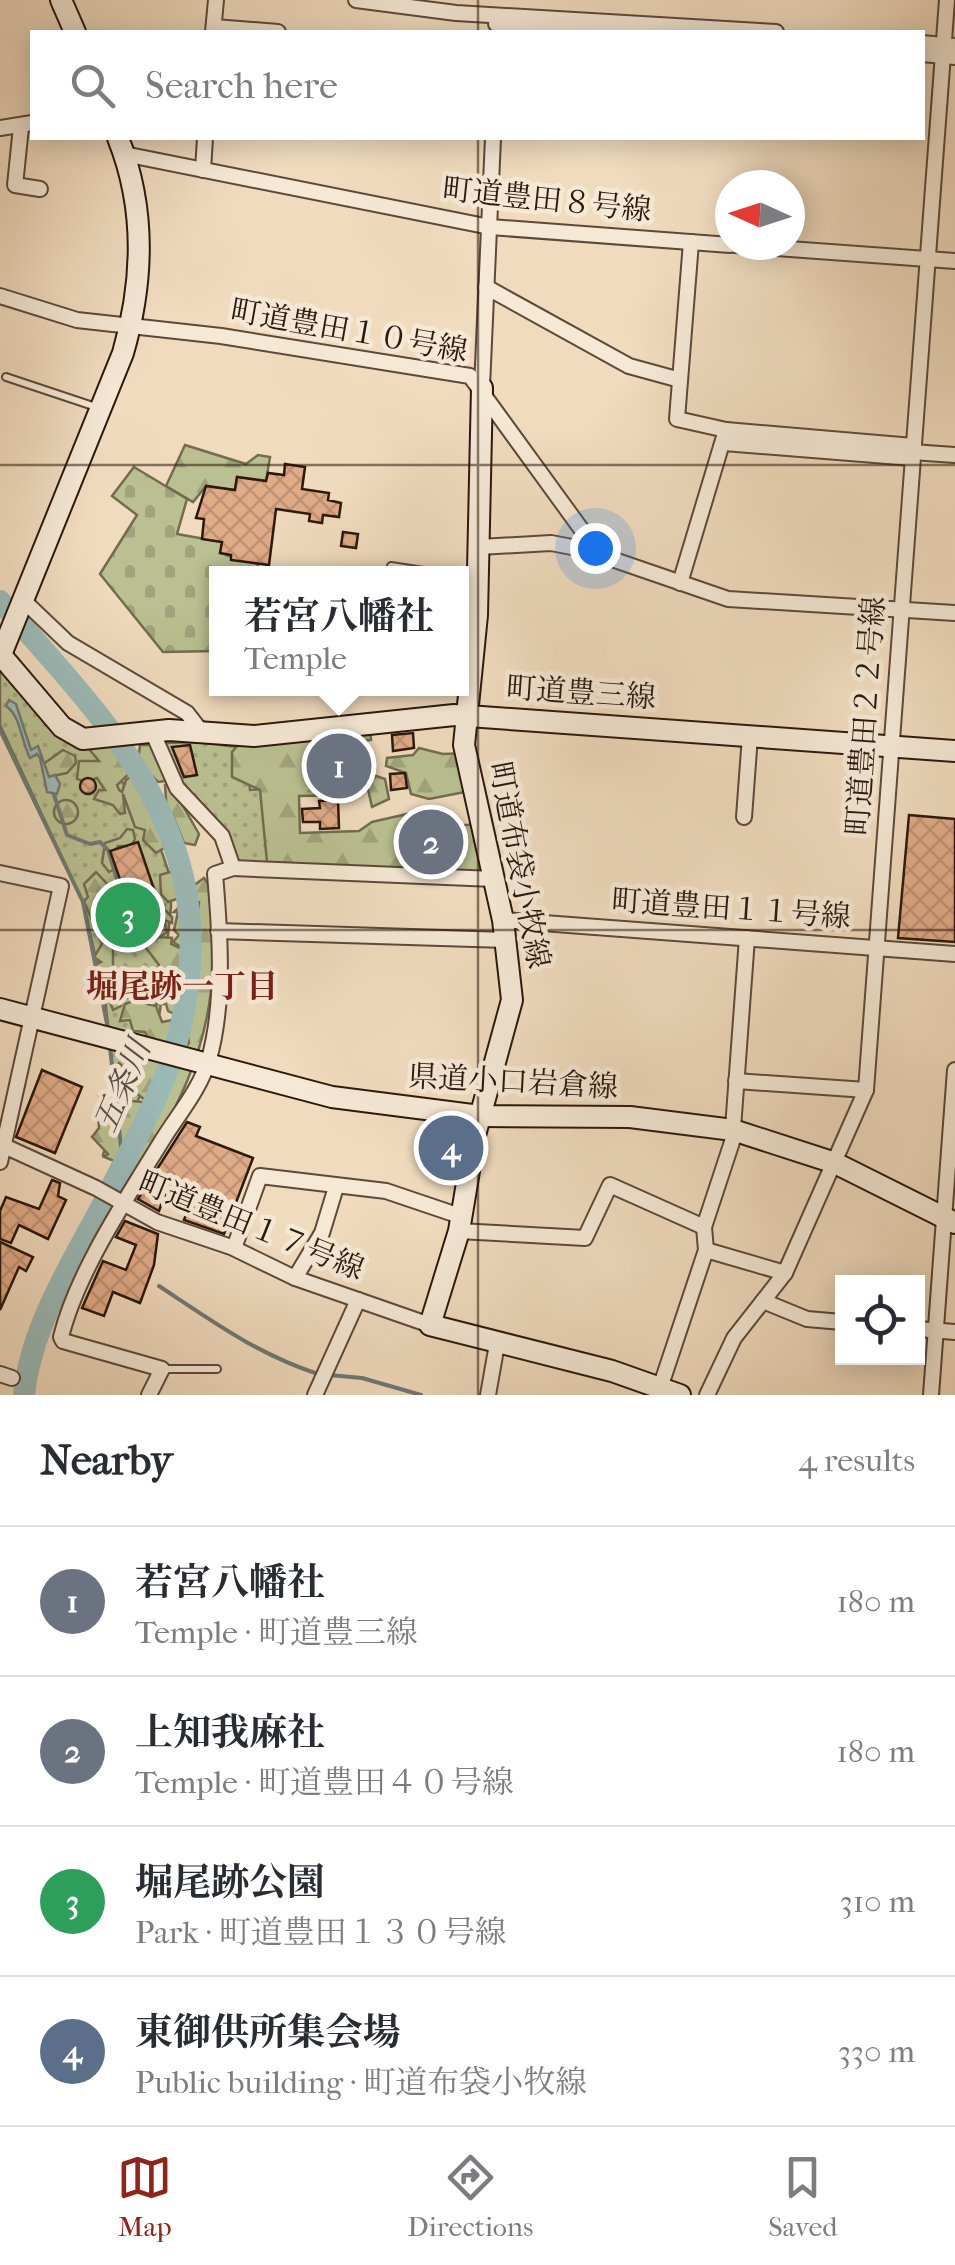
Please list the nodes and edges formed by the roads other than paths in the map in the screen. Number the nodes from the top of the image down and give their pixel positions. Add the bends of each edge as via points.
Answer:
1 (61, 0) edge
2 (216, 0) edge
3 (356, 0) edge
4 (948, 0) edge
5 (466, 7) edge
6 (497, 17) edge
7 (73, 30) edge
8 (214, 30) edge
9 (604, 30) edge
10 (739, 30) edge
11 (925, 44) edge
12 (949, 51) edge
13 (27, 125) edge
14 (0, 128) edge
15 (206, 140) edge
16 (493, 140) edge
17 (121, 146) edge
18 (203, 170) junction
19 (40, 189) dead end
20 (490, 227) junction
21 (692, 242) junction
22 (715, 244) edge
23 (805, 250) edge
24 (927, 259) junction
25 (955, 261) edge
26 (486, 287) junction
27 (0, 296) edge
28 (130, 328) junction
29 (6, 376) dead end
30 (680, 380) junction
31 (482, 388) junction
32 (100, 409) junction
33 (725, 436) junction
34 (913, 452) junction
35 (955, 454) edge
36 (479, 547) junction
37 (593, 551) junction
38 (470, 577) edge
39 (680, 583) junction
40 (23, 601) junction
41 (901, 610) junction
42 (955, 613) edge
43 (1, 654) edge
44 (464, 696) edge
45 (463, 715) junction
46 (201, 731) junction
47 (147, 732) junction
48 (750, 736) junction
49 (891, 746) junction
50 (955, 751) edge
51 (744, 817) dead end
52 (233, 868) junction
53 (0, 872) edge
54 (494, 879) junction
55 (218, 930) junction
56 (504, 930) junction
57 (747, 938) junction
58 (876, 948) junction
59 (955, 954) edge
60 (0, 1010) edge
61 (33, 1017) junction
62 (204, 1064) junction
63 (955, 1070) edge
64 (736, 1081) junction
65 (866, 1090) junction
66 (480, 1116) junction
67 (732, 1130) junction
68 (2, 1145) edge
69 (0, 1162) edge
70 (835, 1163) junction
71 (952, 1165) edge
72 (951, 1183) edge
73 (336, 1187) junction
74 (124, 1205) junction
75 (950, 1220) edge
76 (460, 1224) junction
77 (704, 1227) junction
78 (234, 1248) junction
79 (706, 1250) junction
80 (784, 1273) junction
81 (294, 1278) junction
82 (358, 1300) junction
83 (763, 1301) junction
84 (835, 1321) edge
85 (430, 1325) junction
86 (925, 1330) edge
87 (936, 1331) junction
88 (955, 1332) edge
89 (497, 1344) junction
90 (217, 1368) dead end
91 (162, 1369) junction
92 (670, 1391) edge
93 (150, 1395) edge
94 (315, 1395) edge
95 (488, 1395) edge
96 (707, 1395) edge
97 (932, 1395) edge

1 - 7 street
2 - 8 street
3 - 5 street
4 - 12 street, 町道豊田２２号線
5 - 6 street
6 - 9 street
6 - 10 street
11 - 12 street
12 - 24 street, 町道豊田２２号線
13 - 14 street
13 - 19 street via 15,184
15 - 18 street
16 - 20 street
17 - 18 street, 町道豊田８号線
17 - 28 street via 140,248
18 - 20 street, 町道豊田８号線
20 - 21 street, 町道豊田８号線
20 - 26 street
21 - 22 street, 町道豊田８号線
21 - 30 street
23 - 24 street, 町道豊田８号線
24 - 25 street, 町道豊田８号線
24 - 34 street, 町道豊田２２号線
26 - 30 street via 629,366
26 - 31 street
27 - 28 street, 町道豊田１０号線
28 - 31 street, 町道豊田１０号線 via 470,376
28 - 32 street
29 - 32 lane
30 - 33 street via 677,419
31 - 36 street, 町道布袋小牧線
31 - 37 street, 町道豊田１０号線
32 - 40 street
33 - 34 street
33 - 39 street
34 - 35 street
34 - 41 street, 町道豊田２２号線
36 - 37 street via 551,543
36 - 38 street, 町道布袋小牧線
37 - 39 street
39 - 41 street via 728,599
40 - 43 street
40 - 46 street via 68,644 187,713
41 - 42 street
41 - 49 street, 町道豊田２２号線
43 - 47 street, 町道豊三線 via 76,738
44 - 45 street, 町道布袋小牧線
45 - 46 street, 町道豊三線 via 254,736
45 - 48 street, 町道豊三線
45 - 54 street, 町道布袋小牧線
46 - 47 street, 町道豊三線
47 - 52 street via 177,788 222,836
48 - 49 street, 町道豊三線
48 - 51 street
49 - 50 street, 町道豊三線
49 - 58 street, 町道豊田２２号線
52 - 54 street
52 - 55 street via 214,874
53 - 61 street via 61,886
54 - 56 street, 町道布袋小牧線
55 - 56 street, 町道豊田１１号線
55 - 62 street via 217,1000
56 - 57 street, 町道豊田１１号線
56 - 66 street, 町道布袋小牧線 via 512,1000
57 - 58 street, 町道豊田１１号線
57 - 64 street
58 - 59 street, 町道豊田１１号線
58 - 65 street, 町道豊田２２号線
60 - 61 street, 県道小口岩倉線
61 - 62 street, 県道小口岩倉線
61 - 68 street
62 - 66 street, 県道小口岩倉線 via 332,1097
62 - 74 street via 196,1091
63 - 71 street
64 - 65 street
64 - 67 street
65 - 70 street, 町道豊田２２号線
66 - 67 street, 県道小口岩倉線 via 630,1117
66 - 76 street, 町道布袋小牧線
67 - 70 street, 県道小口岩倉線
67 - 77 street
68 - 69 street
68 - 74 street, 町道豊田１７号線
70 - 75 street, 県道小口岩倉線
70 - 80 street, 町道豊田２２号線
71 - 72 street
72 - 75 street
73 - 76 street via 386,1191
73 - 78 street via 260,1176
73 - 81 street via 322,1233
74 - 78 street, 町道豊田１７号線
74 - 91 street via 60,1337
75 - 87 street
76 - 77 street via 586,1238 610,1185
76 - 85 street, 町道布袋小牧線
77 - 79 street
78 - 81 street, 町道豊田１７号線
79 - 80 street
79 - 92 street
80 - 83 street, 町道豊田２２号線
81 - 82 street, 町道豊田１７号線
82 - 85 street, 町道豊田１７号線
82 - 94 street
83 - 84 street via 807,1319
83 - 96 street, 町道豊田２２号線 via 734,1338
85 - 89 street
86 - 87 street
87 - 88 street
87 - 97 street
89 - 92 street
89 - 95 street
90 - 91 lane
91 - 93 street

